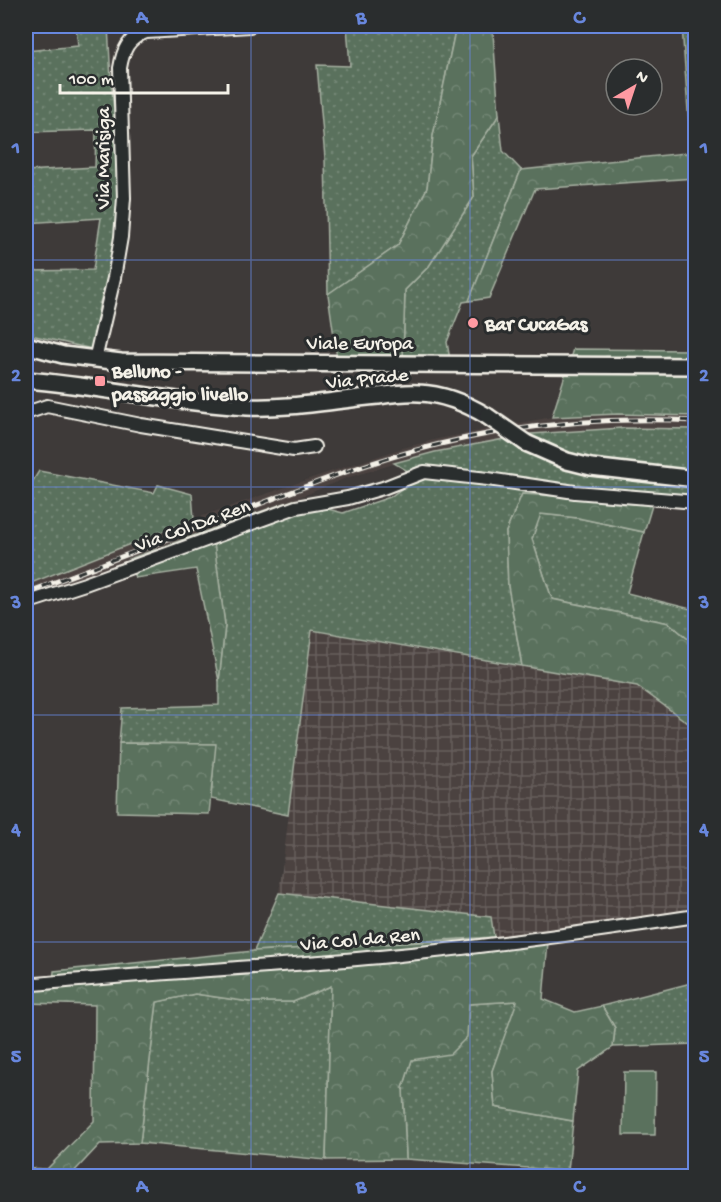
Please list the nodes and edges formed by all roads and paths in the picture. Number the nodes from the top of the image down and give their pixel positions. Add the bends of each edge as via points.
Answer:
1 (250, 26) edge
2 (26, 345) edge
3 (95, 360) junction
4 (696, 366) edge
5 (26, 380) edge
6 (26, 413) edge
7 (314, 447) dead end
8 (696, 479) edge
9 (696, 502) edge
10 (26, 603) edge
11 (696, 916) edge
12 (26, 985) edge

1 - 3 street, Via Marisiga via 146,32 136,35 125,49 120,68 124,198 121,237
2 - 3 main road, Viale Europa
3 - 4 main road, Viale Europa
5 - 8 main road, Via Prade, bridge via 252,407 301,406 418,393 447,398 475,409 526,443 567,461
6 - 7 street via 47,406 294,450
9 - 10 street, Via Col Da Ren via 575,492 424,472 348,498 296,507
11 - 12 street, Via Col da Ren via 560,937 379,957

